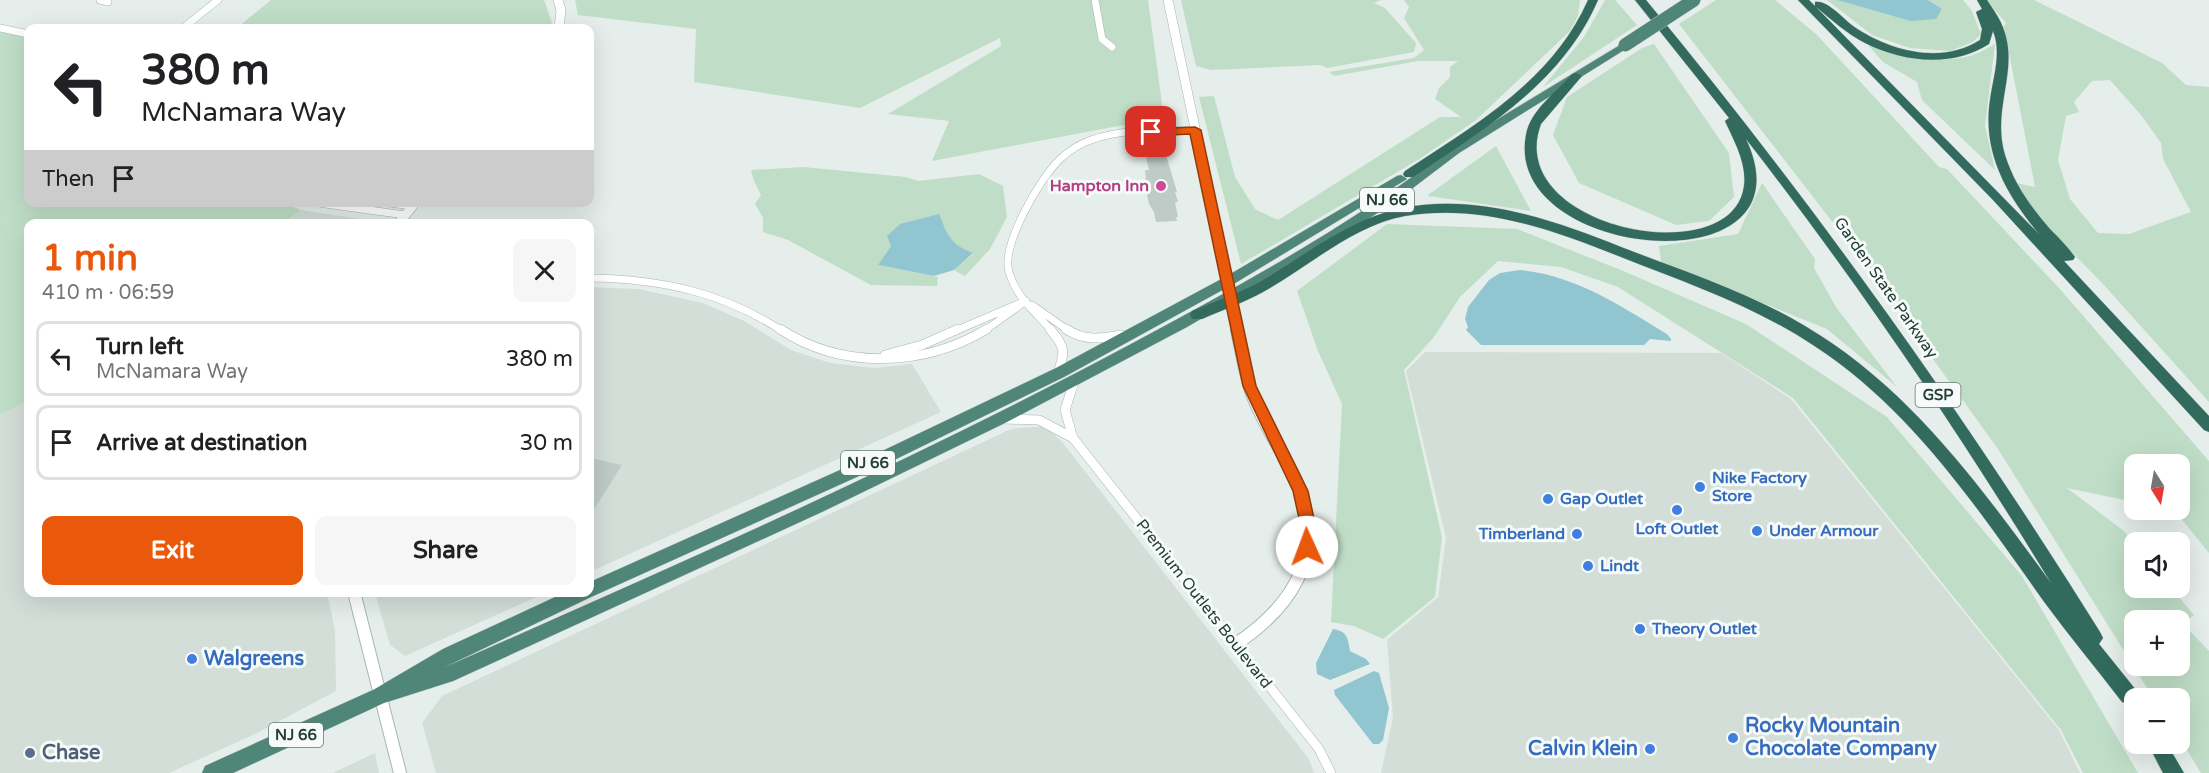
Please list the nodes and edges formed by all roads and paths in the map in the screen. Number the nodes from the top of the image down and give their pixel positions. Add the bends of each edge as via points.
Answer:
1 (100, 0) edge
2 (218, 0) edge
3 (558, 0) edge
4 (1095, 0) edge
5 (1168, 0) edge
6 (1593, 0) edge
7 (1640, 0) edge
8 (1694, 0) edge
9 (1803, 0) edge
10 (1815, 0) edge
11 (1972, 0) edge
12 (1982, 0) edge
13 (108, 2) dead end
14 (188, 24) edge
15 (560, 24) edge
16 (0, 28) edge
17 (24, 33) edge
18 (1112, 47) dead end
19 (1576, 76) junction
20 (1722, 99) junction
21 (1195, 130) junction
22 (1453, 153) junction
23 (1409, 174) junction
24 (350, 207) edge
25 (412, 207) edge
26 (405, 215) junction
27 (402, 219) edge
28 (594, 278) edge
29 (1026, 302) junction
30 (2103, 309) junction
31 (1197, 315) junction
32 (1142, 329) junction
33 (1058, 373) junction
34 (1074, 382) junction
35 (1001, 419) junction
36 (2209, 426) edge
37 (1073, 438) junction
38 (594, 588) edge
39 (355, 597) edge
40 (574, 597) edge
41 (1236, 644) junction
42 (2124, 688) edge
43 (2124, 691) edge
44 (380, 696) junction
45 (2163, 754) edge
46 (212, 773) edge
47 (400, 773) edge
48 (1331, 773) edge
49 (2175, 773) edge

1 - 13 street
2 - 14 street
3 - 15 street
4 - 18 street via 1102,39
5 - 21 street
6 - 23 highway via 1570,41 1533,83 1482,125
7 - 20 highway, Garden State Parkway / GSP
8 - 19 highway, NJ 66, bridge
9 - 30 highway
10 - 11 highway via 1874,42 1905,52 1941,56 1971,51 1987,39 1988,24
12 - 30 highway via 2004,45 1995,123 2001,162 2026,208 2079,269
16 - 17 street
19 - 20 highway via 1537,122 1530,148 1533,166 1549,192 1575,212 1608,228 1635,235 1697,233 1726,221 1745,203 1751,188 1749,166
19 - 22 highway, NJ 66
20 - 42 highway, Garden State Parkway / GSP via 1816,222 1936,392
21 - 29 street via 1103,137 1079,145 1058,160 1008,248 1010,276
21 - 41 street, bridge via 1253,395 1300,491 1308,536 1303,569 1288,600 1268,623
22 - 23 highway, NJ 66
22 - 31 highway, NJ 66 via 1420,179 1320,243
23 - 32 highway, NJ 66
24 - 26 street
25 - 26 street
26 - 27 street
28 - 29 street via 645,281 699,292 754,313 808,346 870,358 899,359 941,350 1009,317
29 - 32 street via 1084,339 1104,340
29 - 33 street via 1063,346
30 - 36 highway
31 - 34 highway, NJ 66
31 - 43 highway via 1258,289 1360,228 1397,214 1428,210 1487,212 1549,225 1738,299 1821,342 1898,404 1950,464
32 - 33 highway, NJ 66
33 - 38 highway, NJ 66
34 - 35 highway, NJ 66
34 - 37 street, Premium Outlets Boulevard via 1065,410
35 - 37 street, Premium Outlets Boulevard via 1039,420
35 - 44 highway, NJ 66 via 447,675
37 - 41 street, Premium Outlets Boulevard
39 - 44 street
40 - 44 highway, NJ 66 via 449,655
41 - 48 street, Premium Outlets Boulevard via 1319,749
44 - 46 highway, NJ 66
44 - 47 street
45 - 49 highway

